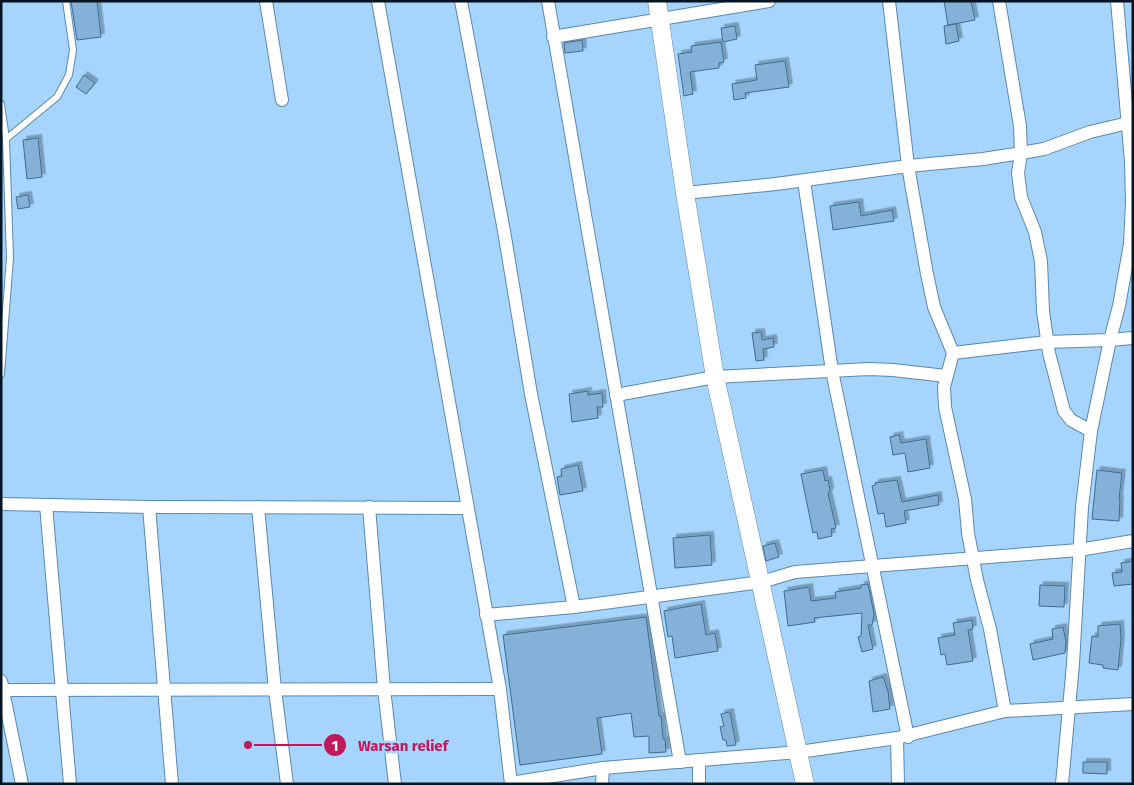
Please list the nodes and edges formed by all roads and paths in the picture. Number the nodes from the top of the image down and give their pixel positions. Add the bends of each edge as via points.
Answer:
1 (66, 1) edge
2 (266, 1) edge
3 (378, 1) edge
4 (461, 1) edge
5 (548, 1) edge
6 (657, 1) edge
7 (769, 1) edge
8 (889, 1) edge
9 (999, 1) edge
10 (1117, 1) edge
11 (659, 20) junction
12 (553, 37) junction
13 (282, 100) dead end
14 (1, 104) edge
15 (1128, 123) junction
16 (4, 138) edge
17 (1021, 153) junction
18 (908, 166) junction
19 (804, 181) junction
20 (685, 193) junction
21 (1133, 338) edge
22 (1110, 340) junction
23 (1047, 342) junction
24 (953, 353) junction
25 (832, 371) junction
26 (1, 374) edge
27 (946, 376) junction
28 (715, 377) junction
29 (616, 395) junction
30 (1091, 431) junction
31 (1, 504) edge
32 (46, 505) junction
33 (149, 507) junction
34 (258, 507) junction
35 (369, 507) junction
36 (467, 508) junction
37 (1133, 541) edge
38 (1079, 550) junction
39 (974, 559) junction
40 (873, 566) junction
41 (760, 582) junction
42 (651, 597) junction
43 (574, 607) junction
44 (486, 615) junction
45 (2, 686) edge
46 (384, 689) junction
47 (500, 689) junction
48 (63, 690) junction
49 (275, 690) junction
50 (163, 691) junction
51 (1133, 704) edge
52 (1069, 707) junction
53 (1005, 711) junction
54 (903, 737) junction
55 (799, 752) junction
56 (699, 760) junction
57 (680, 762) junction
58 (603, 768) junction
59 (511, 783) edge
60 (22, 784) edge
61 (70, 784) edge
62 (172, 784) edge
63 (287, 784) edge
64 (395, 784) edge
65 (602, 784) edge
66 (699, 784) edge
67 (805, 784) edge
68 (898, 784) edge
69 (1062, 784) edge

1 - 16 lane via 73,50 69,76 57,97
2 - 13 street
3 - 36 street
4 - 43 street via 531,394
5 - 12 street
6 - 11 street
7 - 11 street
8 - 18 street
9 - 17 street via 1020,126
10 - 15 street
11 - 12 street
11 - 20 street
12 - 29 street
14 - 16 lane
15 - 17 street
15 - 22 street via 1132,161 1130,244
16 - 26 lane via 10,258
17 - 18 street
17 - 23 street via 1018,173 1021,197 1035,232 1041,261
18 - 19 street
18 - 24 street via 934,307
19 - 20 street
19 - 25 street
20 - 28 street
21 - 22 street
22 - 23 street
22 - 30 street
23 - 24 street
23 - 30 street via 1064,412 1071,420
24 - 27 street
25 - 27 street via 869,368
25 - 28 street
25 - 40 street
27 - 39 street via 945,407
28 - 29 street
28 - 41 street
29 - 42 street
30 - 38 street
31 - 32 street
32 - 33 street
32 - 48 street
33 - 34 street
33 - 50 street
34 - 35 street
34 - 49 street
35 - 36 street
35 - 46 street
36 - 44 street
37 - 38 street
38 - 39 street
38 - 52 street
39 - 40 street
39 - 53 street
40 - 41 street via 795,572
40 - 54 street
41 - 42 street
41 - 55 street
42 - 43 street
42 - 57 street
43 - 44 street
44 - 47 street
45 - 48 street
45 - 60 street
46 - 47 street
46 - 49 street
46 - 64 street
47 - 59 street
48 - 50 street
48 - 61 street
49 - 50 street
49 - 63 street
50 - 62 street
51 - 52 street
52 - 53 street
52 - 69 street
53 - 54 street
54 - 55 street
54 - 68 street
55 - 56 street
55 - 67 street
56 - 57 street
56 - 66 street
57 - 58 street
58 - 59 street
58 - 65 street

